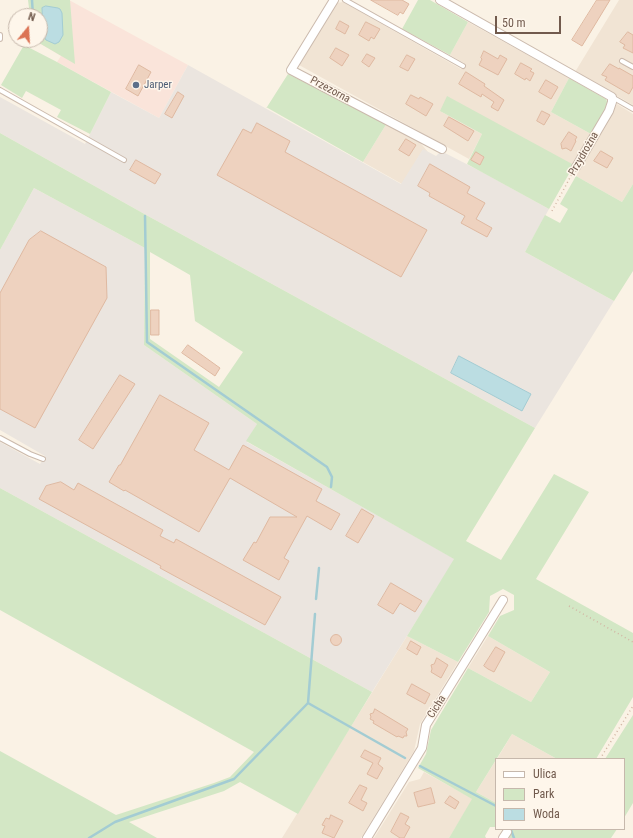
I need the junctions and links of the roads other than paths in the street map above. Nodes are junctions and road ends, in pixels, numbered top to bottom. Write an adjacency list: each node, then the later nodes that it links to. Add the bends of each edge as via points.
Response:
1 (334, 0): 12 (street, Przezorna, via 291,70)
2 (345, 0): 7 (lane)
3 (440, 0): 10 (street)
4 (0, 36): 5 (lane)
5 (0, 39)
6 (622, 61): 8 (lane)
7 (463, 66)
8 (633, 67)
9 (0, 90): 13 (lane)
10 (612, 97): 11 (lane); 14 (street, Przydrożna, via 609,112)
11 (633, 109)
12 (442, 149)
13 (124, 160)
14 (576, 167)
15 (0, 438): 16 (lane)
16 (43, 459)
17 (503, 600): 18 (street, Cicha, via 426,725 422,748)
18 (367, 838)

